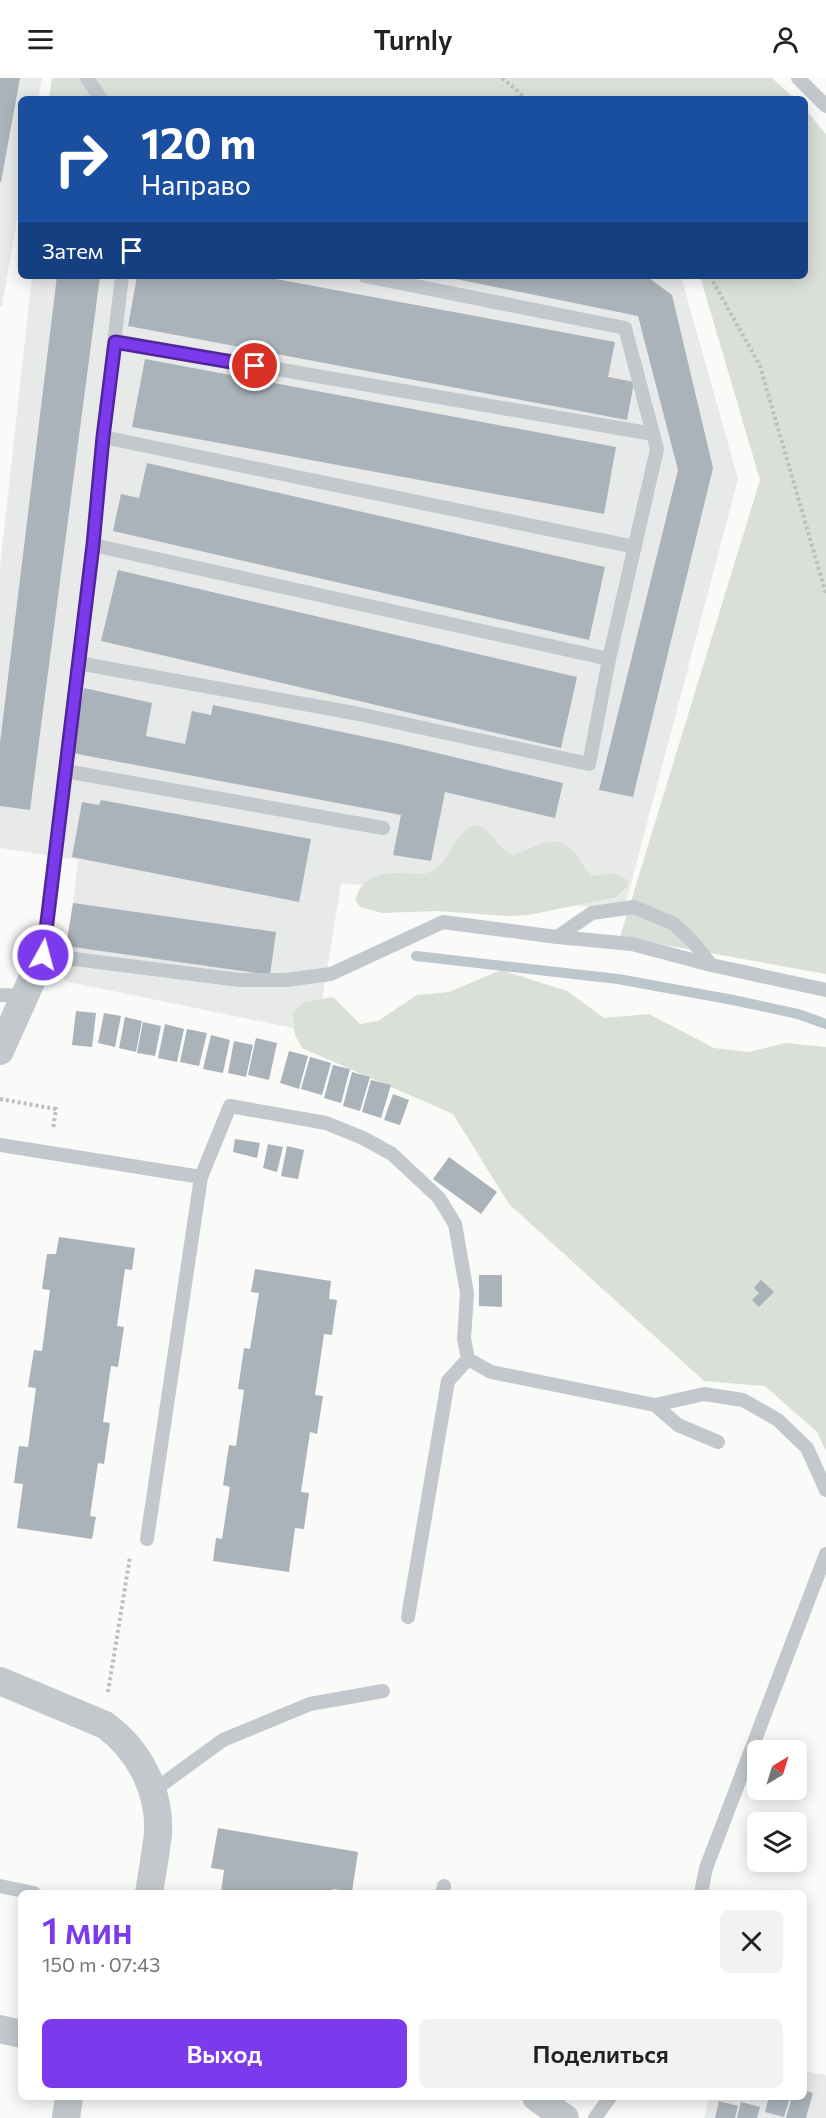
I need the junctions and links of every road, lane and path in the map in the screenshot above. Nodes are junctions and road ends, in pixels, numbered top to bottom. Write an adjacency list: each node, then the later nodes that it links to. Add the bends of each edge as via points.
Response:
1 (87, 78): 4 (lane)
2 (502, 78): 5 (path)
3 (798, 78): 6 (lane)
4 (99, 96)
5 (523, 96)
6 (826, 106)
7 (122, 279): 10 (lane)
8 (380, 279): 11 (lane, via 625,328)
9 (712, 279): 15 (path, via 760,366)
10 (115, 342): 11 (lane); 12 (lane)
11 (653, 434): 14 (lane, via 657,449)
12 (103, 437): 13 (lane); 14 (lane)
13 (93, 545): 16 (lane); 17 (lane)
14 (634, 547): 16 (lane)
15 (826, 594)
16 (609, 659): 17 (lane, via 589,764 359,714)
17 (78, 663): 18 (lane)
18 (65, 771): 19 (lane); 21 (lane)
19 (383, 828)
20 (557, 937): 21 (lane, via 443,922 331,974 286,980 240,980); 22 (lane, via 632,945); 22 (lane, via 592,913 634,907 674,924)
21 (43, 955): 24 (street)
22 (711, 965): 23 (lane)
23 (826, 990)
24 (12, 995): 25 (street)
25 (0, 1051)
26 (0, 1099): 28 (path, via 56,1109)
27 (0, 1145): 28 (lane)
28 (49, 1152): 29 (lane)
29 (201, 1177): 30 (lane, via 230,1106 326,1123 392,1154 439,1198 455,1224 467,1293 464,1339); 34 (lane)
30 (468, 1359): 31 (lane, via 491,1372); 37 (lane, via 448,1382)
31 (655, 1406): 32 (lane, via 678,1425); 33 (lane, via 704,1394 743,1400 778,1420 807,1448)
32 (718, 1442)
33 (826, 1490)
34 (147, 1539)
35 (130, 1553): 40 (path)
36 (826, 1554): 45 (lane, via 706,1868)
37 (408, 1617)
38 (0, 1681): 41 (street, via 105,1725 142,1763)
39 (383, 1691): 41 (lane, via 310,1704 223,1740)
40 (107, 1701)
41 (153, 1791): 44 (street, via 158,1831)
42 (0, 1886): 43 (lane)
43 (19, 1890)
44 (149, 1890)
45 (702, 1890)
46 (0, 2029): 47 (street)
47 (18, 2033)
48 (69, 2100): 51 (street)
49 (540, 2100): 52 (street)
50 (608, 2100): 53 (lane)
51 (66, 2118)
52 (565, 2118)
53 (595, 2118)

